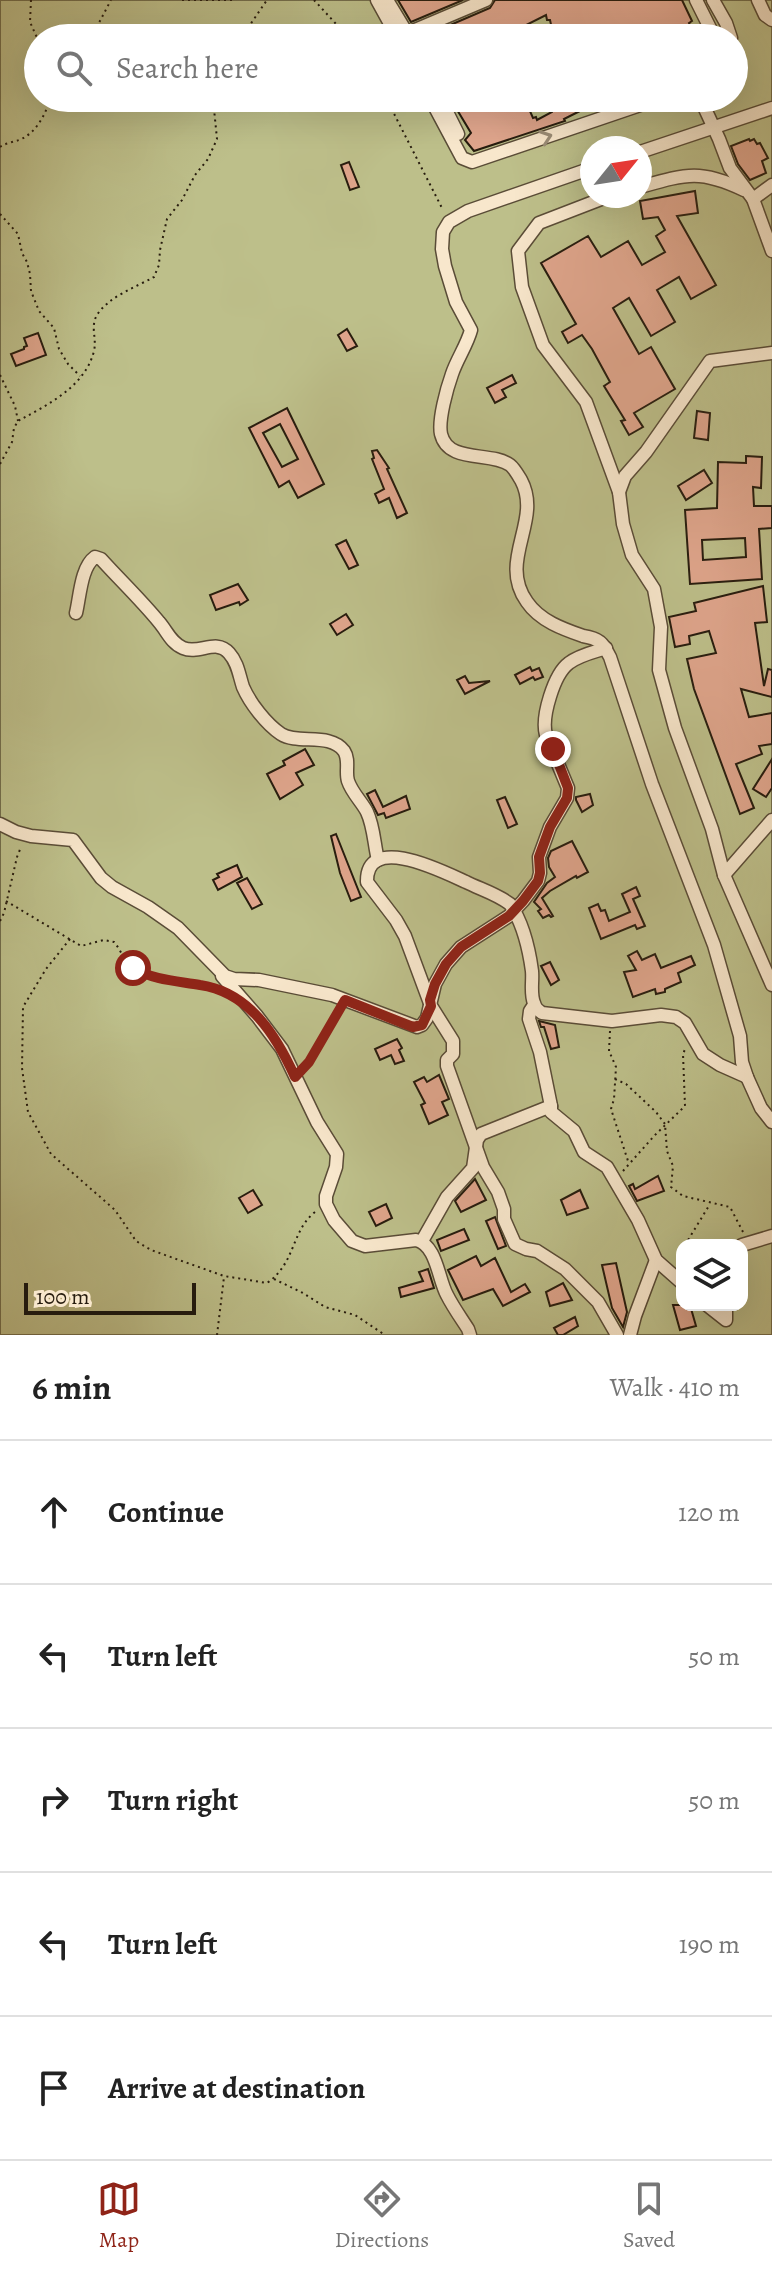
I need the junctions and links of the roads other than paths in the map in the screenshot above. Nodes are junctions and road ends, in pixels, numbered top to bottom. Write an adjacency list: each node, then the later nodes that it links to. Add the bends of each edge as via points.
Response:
1 (377, 0): 8 (street)
2 (387, 0): 9 (street)
3 (486, 0): 10 (street)
4 (696, 0): 11 (street)
5 (713, 0): 12 (street)
6 (758, 0): 7 (street)
7 (772, 20)
8 (396, 24)
9 (399, 24)
10 (432, 24)
11 (708, 24)
12 (726, 24)
13 (772, 108): 18 (street)
14 (437, 112): 20 (street, via 462,158)
15 (447, 112): 20 (street)
16 (620, 112): 20 (street, one-way to 16)
17 (707, 112): 18 (street)
18 (714, 127): 19 (street); 24 (street, via 730,168)
19 (652, 148)
20 (472, 162)
21 (580, 172): 30 (street, via 468,211 443,232 445,266 471,330 452,374 441,433 451,448 501,461 519,476 528,500 516,575 527,603 556,626)
22 (652, 183): 24 (street, via 710,176)
23 (772, 185): 24 (street)
24 (750, 195): 26 (street)
25 (580, 207): 28 (street, via 539,223 518,251 522,287 543,345 586,402)
26 (772, 251)
27 (772, 353): 28 (street, via 710,361 625,476)
28 (619, 492): 34 (street, via 632,555 654,589 661,627 659,670 667,701)
29 (76, 613): 33 (street, via 87,568 95,557 181,647 219,646 228,652 249,697 269,724 289,738 311,738 343,750 349,785 366,809)
30 (606, 648): 35 (street, via 567,664 546,710 544,726 567,798 539,857 538,881); 40 (street, via 714,945)
31 (772, 820): 34 (street)
32 (0, 824): 36 (street, via 27,835 73,840 101,878 178,928)
33 (378, 860): 35 (street, via 425,863 506,900); 39 (street, via 369,867 367,882 405,936)
34 (724, 875): 37 (street)
35 (514, 910): 38 (street, via 528,952); 39 (street, via 446,964)
36 (212, 964): 39 (street, via 234,979 332,995 417,1027); 45 (street, via 282,1049 333,1144 336,1167 326,1204 343,1232 365,1246)
37 (772, 985)
38 (534, 1005): 40 (street, via 542,1013 612,1021 676,1017 703,1054); 41 (street, via 529,1019)
39 (431, 1006): 43 (street, via 453,1041 447,1066)
40 (747, 1077): 42 (street)
41 (551, 1106): 43 (street, via 486,1130); 47 (street, via 555,1117 574,1131 584,1152 603,1163)
42 (772, 1122)
43 (476, 1150): 45 (street, via 473,1168 447,1197); 53 (street, via 498,1192 515,1244 565,1269 598,1302)
44 (772, 1236): 46 (street)
45 (422, 1241): 52 (street)
46 (748, 1243)
47 (656, 1260): 48 (street); 54 (street)
48 (676, 1278)
49 (715, 1311): 51 (street)
50 (726, 1311): 51 (street)
51 (726, 1320): 55 (street)
52 (470, 1335)
53 (617, 1335)
54 (630, 1335)
55 (731, 1335)

